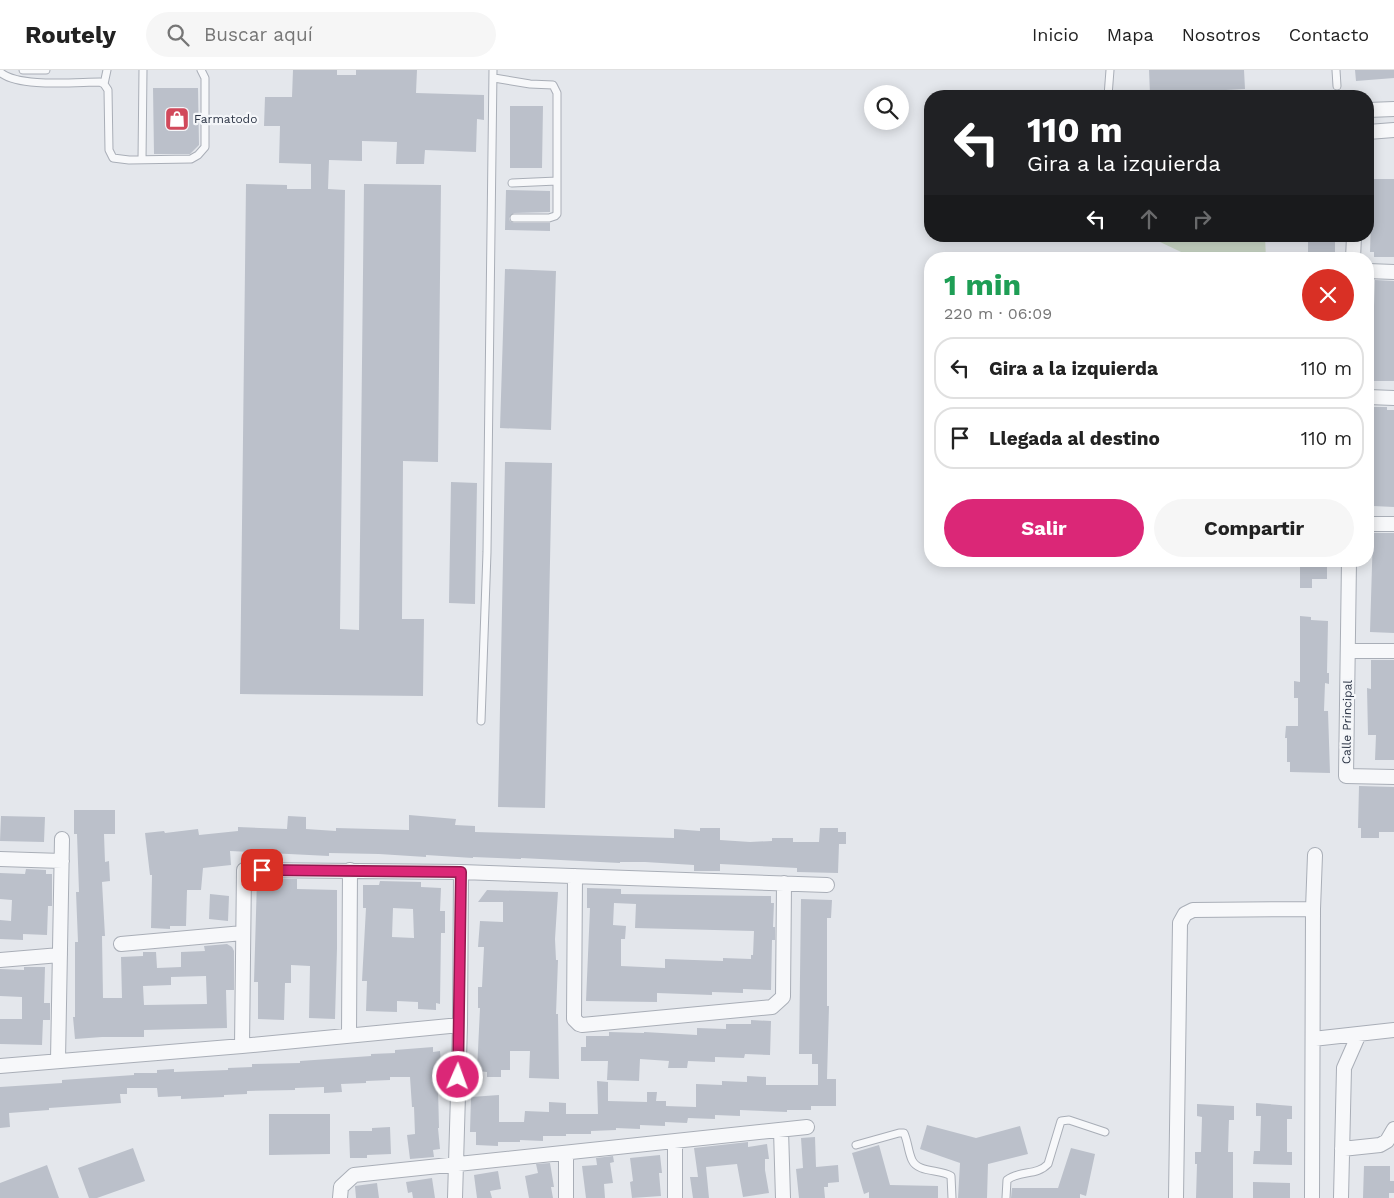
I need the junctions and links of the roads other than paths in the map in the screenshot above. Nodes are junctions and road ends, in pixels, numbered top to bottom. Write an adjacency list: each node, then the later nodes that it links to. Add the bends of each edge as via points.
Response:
1 (23, 70): 2 (lane)
2 (46, 70)
3 (107, 70): 10 (lane)
4 (144, 70): 17 (lane)
5 (201, 70): 17 (lane, via 205,78 205,147 191,159)
6 (1110, 70): 12 (lane)
7 (1336, 70): 11 (lane)
8 (0, 72): 10 (lane, via 19,80)
9 (494, 74): 18 (lane, via 530,84 553,85 557,92); 30 (lane, via 487,552)
10 (104, 84): 17 (lane, via 108,90 111,156 117,160)
11 (1338, 86)
12 (1108, 90)
13 (1394, 109): 14 (street)
14 (1374, 110)
15 (1394, 130): 16 (street)
16 (1374, 132)
17 (142, 160)
18 (556, 181): 19 (lane); 20 (lane, via 555,216)
19 (512, 183)
20 (514, 218)
21 (1374, 271): 22 (street)
22 (1394, 272)
23 (1374, 397): 24 (street)
24 (1394, 398)
25 (1374, 524): 26 (street)
26 (1394, 524)
27 (1349, 567): 28 (street, Calle Principal)
28 (1348, 651): 29 (street); 31 (street, Calle Principal, via 1346,776)
29 (1394, 651)
30 (481, 721)
31 (1394, 777)
32 (62, 839): 35 (street)
33 (1315, 855): 41 (street)
34 (0, 859): 35 (street)
35 (62, 861): 44 (street)
36 (350, 870): 37 (street); 42 (street, via 244,870); 49 (street)
37 (461, 872): 38 (street); 46 (street)
38 (575, 876): 39 (street); 39 (street, via 574,1019 582,1025 772,1007 783,997)
39 (784, 884): 40 (street)
40 (827, 885)
41 (1313, 908): 50 (street); 70 (street, via 1193,910 1185,914 1180,923)
42 (243, 933): 43 (street); 51 (street)
43 (121, 944)
44 (60, 955): 45 (street); 52 (street)
45 (0, 960)
46 (460, 1025): 49 (street); 62 (street)
47 (1394, 1030): 48 (street)
48 (1359, 1034): 50 (street); 60 (street, via 1344,1068)
49 (349, 1035): 51 (street)
50 (1313, 1039): 71 (street)
51 (242, 1046): 52 (street)
52 (58, 1060): 53 (street)
53 (0, 1066)
54 (807, 1127): 56 (street)
55 (1394, 1129): 60 (street, via 1387,1141 1380,1145)
56 (781, 1130): 58 (street); 67 (street)
57 (1105, 1132): 69 (lane, via 1060,1120 1048,1164 1043,1169 1007,1180)
58 (675, 1142): 61 (street); 66 (street)
59 (856, 1145): 68 (lane, via 904,1133 913,1162 918,1167 951,1176)
60 (1342, 1149): 72 (street)
61 (566, 1153): 62 (street); 65 (street)
62 (455, 1165): 63 (street, via 354,1175 341,1186); 64 (street)
63 (340, 1198)
64 (455, 1198)
65 (566, 1198)
66 (675, 1198)
67 (783, 1198)
68 (952, 1198)
69 (1006, 1198)
70 (1176, 1198)
71 (1312, 1198)
72 (1341, 1198)

